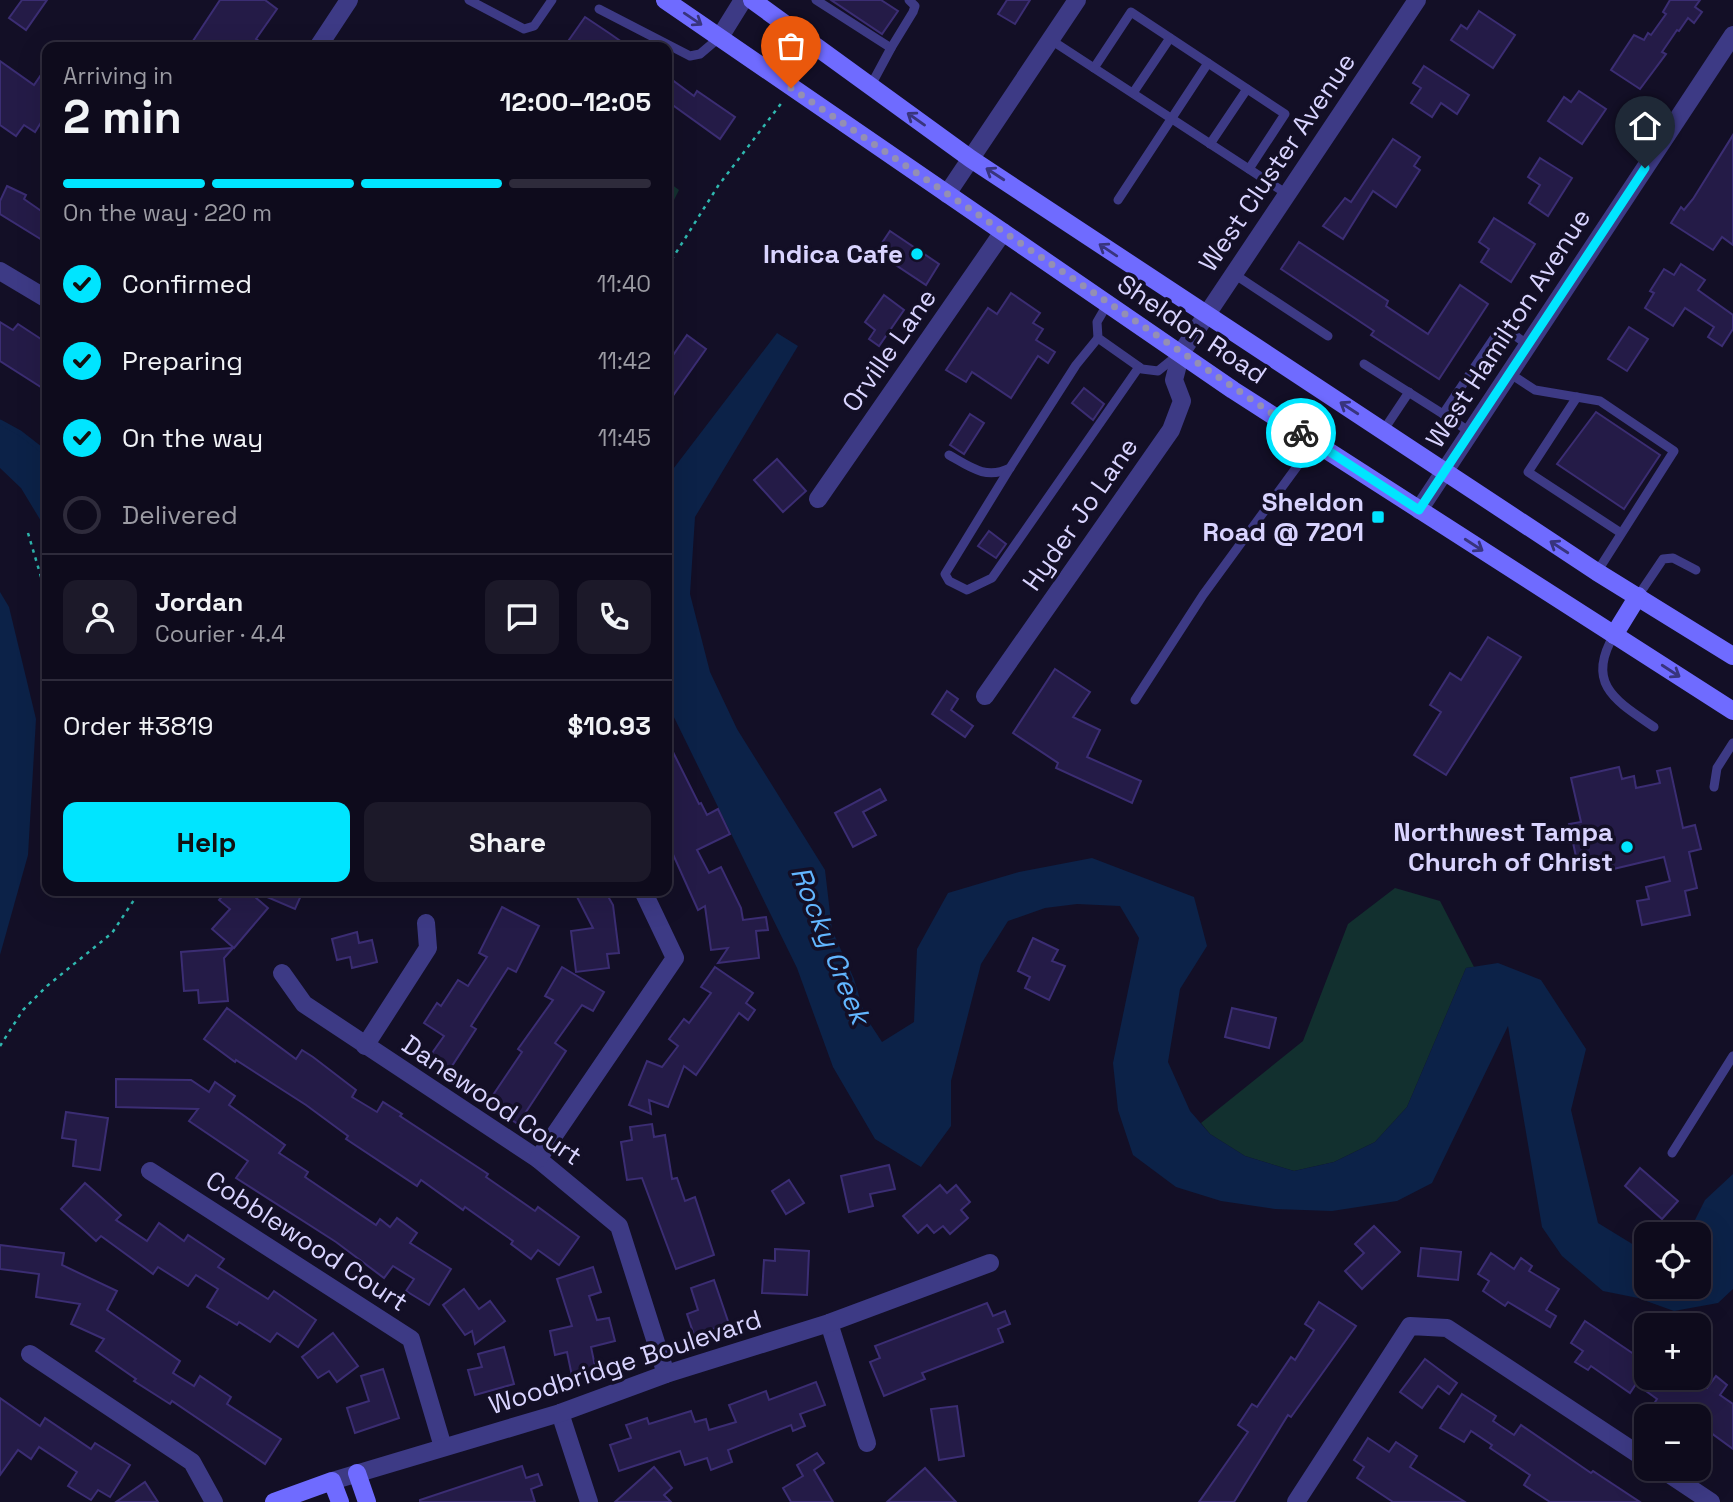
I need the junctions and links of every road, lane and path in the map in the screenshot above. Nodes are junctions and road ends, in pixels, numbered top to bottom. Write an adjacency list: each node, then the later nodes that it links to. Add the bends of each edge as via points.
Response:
1 (349, 0): 16 (street)
2 (469, 0): 3 (lane, via 524,29 534,26)
3 (552, 0)
4 (665, 0): 13 (main road, Sheldon Road, one-way to 13)
5 (743, 0): 13 (street)
6 (751, 0): 22 (main road, Sheldon Road)
7 (816, 0): 19 (lane)
8 (909, 0): 19 (lane, via 914,12)
9 (1077, 0): 15 (street)
10 (1417, 0): 31 (street, West Cluster Avenue)
11 (599, 9): 17 (lane)
12 (1733, 35): 42 (street, West Hamilton Avenue)
13 (720, 37): 18 (lane, via 700,54 690,56); 23 (main road, Sheldon Road)
14 (1170, 38): 20 (lane); 21 (lane, via 1131,12); 25 (lane)
15 (1051, 40): 21 (lane); 28 (street)
16 (321, 42)
17 (663, 42)
18 (672, 47)
19 (891, 48): 22 (lane)
20 (1208, 63): 24 (lane); 26 (lane)
21 (1094, 68): 25 (lane)
22 (870, 87): 28 (main road, Sheldon Road, one-way to 22)
23 (791, 88): 30 (main road, Sheldon Road); 34 (path)
24 (1247, 89): 27 (lane); 29 (lane, via 1285,114)
25 (1133, 93): 26 (lane)
26 (1172, 119): 27 (lane); 32 (lane)
27 (1210, 144): 29 (lane)
28 (971, 159): 30 (street); 39 (main road, Sheldon Road, one-way to 28)
29 (1249, 169): 31 (lane)
30 (947, 194): 33 (main road, Sheldon Road)
31 (1287, 194): 36 (street, West Cluster Avenue)
32 (1118, 200)
33 (1003, 232): 38 (main road, Sheldon Road); 56 (street, Orville Lane)
34 (672, 259)
35 (0, 271): 37 (street)
36 (1234, 274): 39 (street, West Cluster Avenue); 40 (lane)
37 (42, 296)
38 (1108, 303): 41 (lane, via 1097,322); 43 (main road, Sheldon Road)
39 (1206, 315): 43 (street, West Cluster Avenue); 50 (main road, Sheldon Road, one-way to 39)
40 (1328, 336)
41 (1098, 338): 45 (lane); 54 (lane)
42 (1528, 345): 46 (street, West Hamilton Avenue); 49 (lane, via 1502,326)
43 (1181, 353): 45 (lane, via 1158,371); 52 (main road, Sheldon Road); 66 (street, Hyder Jo Lane, via 1174,380 1182,401 1171,430)
44 (1364, 364): 47 (lane)
45 (1139, 367): 54 (lane, via 992,578 967,590 945,574)
46 (1509, 373): 48 (lane, via 1535,390); 51 (street, West Hamilton Avenue)
47 (1409, 392): 49 (lane); 50 (lane)
48 (1577, 397): 59 (lane, via 1528,472); 59 (lane, via 1600,401 1674,451)
49 (1443, 414): 51 (lane)
50 (1383, 431): 55 (main road, Sheldon Road)
51 (1471, 432): 55 (street, West Hamilton Avenue)
52 (1315, 442): 57 (main road, Sheldon Road); 67 (lane, via 1203,596)
53 (949, 455): 54 (lane, via 979,472 998,474)
54 (1010, 468)
55 (1444, 471): 57 (street, West Hamilton Avenue); 61 (main road, Sheldon Road, one-way to 55)
56 (818, 499)
57 (1419, 510): 64 (main road, Sheldon Road, one-way to 64)
58 (29, 533): 62 (path)
59 (1621, 533): 61 (lane)
60 (1696, 570): 63 (lane, via 1672,558 1663,559)
61 (1597, 572): 63 (main road, Sheldon Road)
62 (42, 579)
63 (1638, 596): 64 (main road); 65 (main road, Sheldon Road)
64 (1614, 635): 68 (main road, Sheldon Road, one-way to 68); 69 (lane, via 1605,655 1604,683 1612,698)
65 (1733, 656)
66 (985, 696)
67 (1135, 700)
68 (1733, 711)
69 (1654, 727)
70 (1733, 743): 71 (lane, via 1717,768)
71 (1713, 787)
72 (137, 896): 76 (path, via 112,933 23,1010)
73 (645, 896): 80 (street, via 675,958)
74 (426, 923): 77 (street, via 428,948)
75 (282, 973): 77 (street, Danewood Court, via 304,1004)
76 (0, 1046)
77 (365, 1046): 80 (street, Danewood Court)
78 (1733, 1056): 79 (lane)
79 (1672, 1153)
80 (538, 1159): 85 (street, Danewood Court, via 619,1226)
81 (149, 1171): 88 (street, Cobblewood Court, via 411,1339)
82 (989, 1263): 83 (street, Woodbridge Boulevard)
83 (829, 1323): 85 (street, Woodbridge Boulevard); 87 (street)
84 (30, 1354): 94 (street, via 192,1462)
85 (666, 1374): 86 (street, Woodbridge Boulevard)
86 (560, 1413): 88 (street, Woodbridge Boulevard); 98 (street)
87 (867, 1443)
88 (443, 1447): 90 (street, Woodbridge Boulevard)
89 (1634, 1451): 93 (street, via 1447,1328 1410,1326)
90 (358, 1473): 91 (street, Woodbridge Boulevard); 97 (main road)
91 (332, 1481): 95 (main road, Woodbridge Boulevard); 96 (main road)
92 (1680, 1481): 99 (street)
93 (1304, 1499)
94 (214, 1502)
95 (274, 1502)
96 (340, 1502)
97 (367, 1502)
98 (589, 1502)
99 (1711, 1502)

